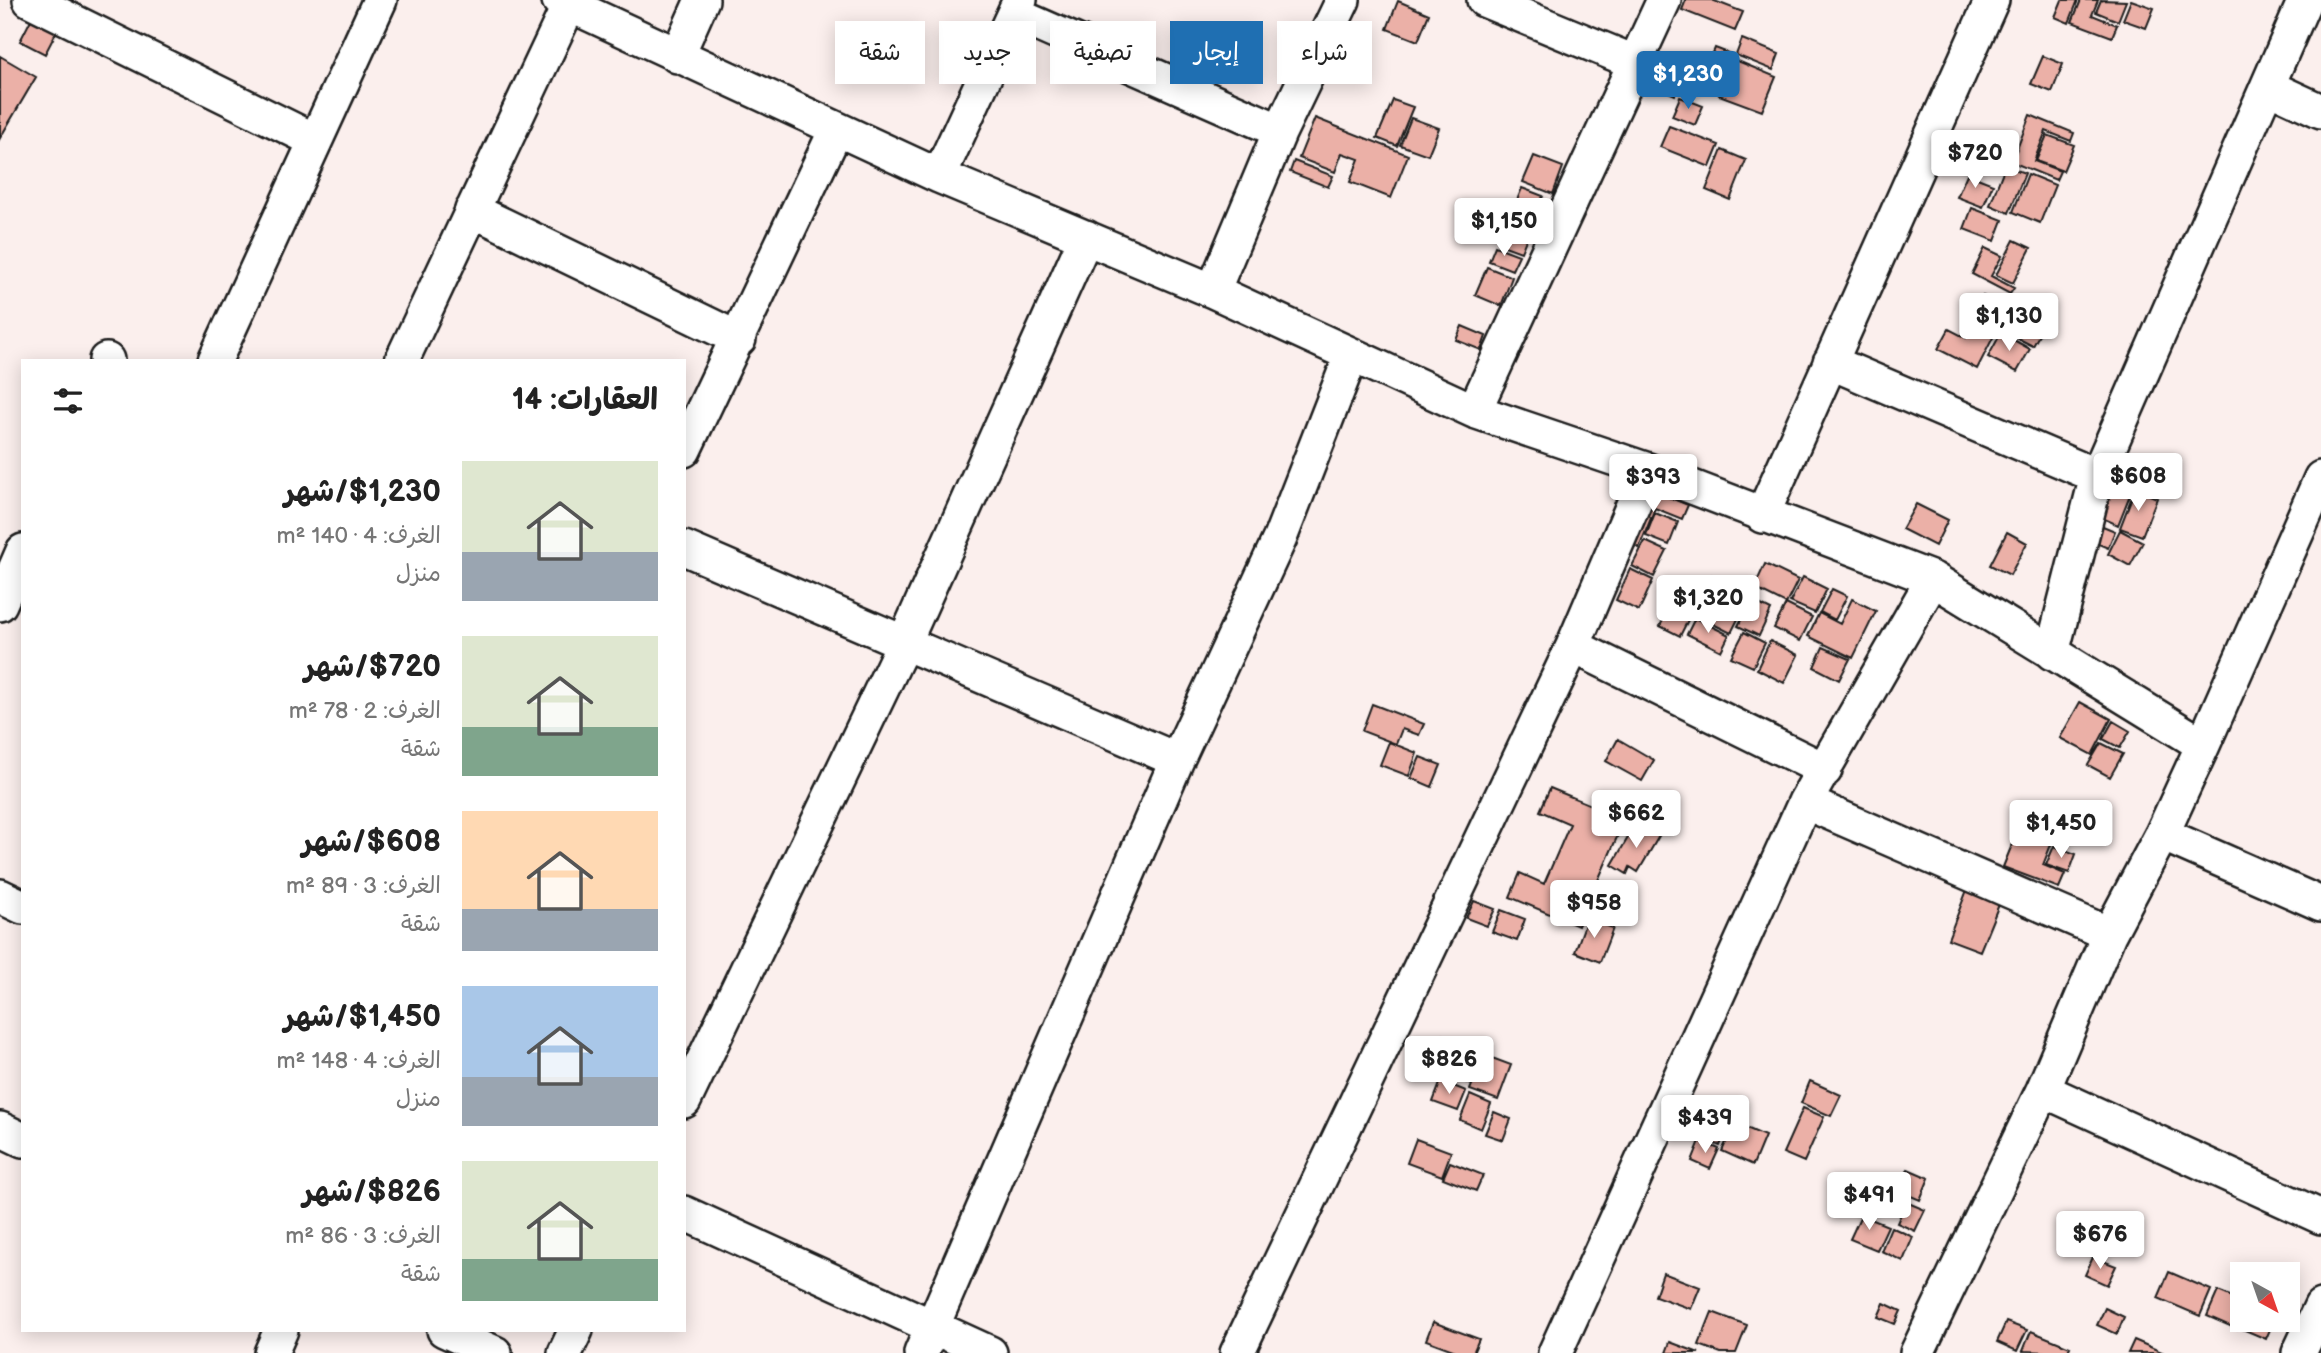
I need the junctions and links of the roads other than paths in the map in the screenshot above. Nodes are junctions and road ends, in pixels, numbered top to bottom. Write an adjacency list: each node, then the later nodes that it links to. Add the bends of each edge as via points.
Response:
1 (30, 0): 17 (street)
2 (380, 0): 17 (street)
3 (702, 0): 11 (street)
4 (1343, 0): 16 (street)
5 (1484, 0): 12 (street)
6 (1664, 0): 12 (street)
7 (1992, 0): 26 (street)
8 (2305, 0): 13 (street)
9 (564, 2): 11 (street); 19 (street)
10 (1017, 7): 16 (street); 18 (street)
11 (677, 56): 15 (street)
12 (1634, 62): 27 (street)
13 (2269, 88): 14 (street); 30 (street)
14 (2321, 111)
15 (835, 130): 18 (street); 22 (street)
16 (1280, 131): 21 (street)
17 (314, 140): 24 (street)
18 (939, 176): 20 (street)
19 (472, 210): 22 (street); 25 (street)
20 (1086, 237): 21 (street); 37 (street)
21 (1213, 291): 23 (street)
22 (739, 339): 28 (street)
23 (1351, 356): 27 (street); 41 (street, via 1280,538)
24 (215, 359)
25 (402, 359)
26 (1830, 362): 30 (street); 32 (street)
27 (1474, 411): 29 (street)
28 (686, 446)
29 (1648, 470): 32 (street); 38 (street)
30 (2097, 476): 39 (street)
31 (2321, 478): 40 (street)
32 (1762, 516): 35 (street)
33 (686, 549): 37 (street)
34 (21, 556): 36 (street)
35 (1933, 579): 39 (street); 42 (street)
36 (0, 604)
37 (904, 643): 41 (street); 50 (street)
38 (1573, 646): 42 (street); 64 (street)
39 (2052, 653): 40 (street)
40 (2203, 745): 44 (street)
41 (1177, 760): 59 (street)
42 (1825, 770): 43 (street)
43 (1805, 802): 48 (street); 65 (street)
44 (2162, 834): 46 (street); 48 (street)
45 (0, 896): 47 (street)
46 (2321, 905)
47 (21, 906)
48 (2109, 934): 49 (street)
49 (2043, 1090): 54 (street); 66 (street)
50 (686, 1097)
51 (0, 1129): 52 (street)
52 (21, 1139)
53 (686, 1214): 59 (street)
54 (2321, 1217)
55 (2321, 1306): 67 (street)
56 (280, 1332): 60 (street)
57 (448, 1332): 61 (street)
58 (575, 1332): 62 (street)
59 (927, 1340): 63 (street)
60 (271, 1353)
61 (495, 1353)
62 (565, 1353)
63 (990, 1353)
64 (1237, 1353)
65 (1555, 1353)
66 (1917, 1353)
67 (2299, 1353)

